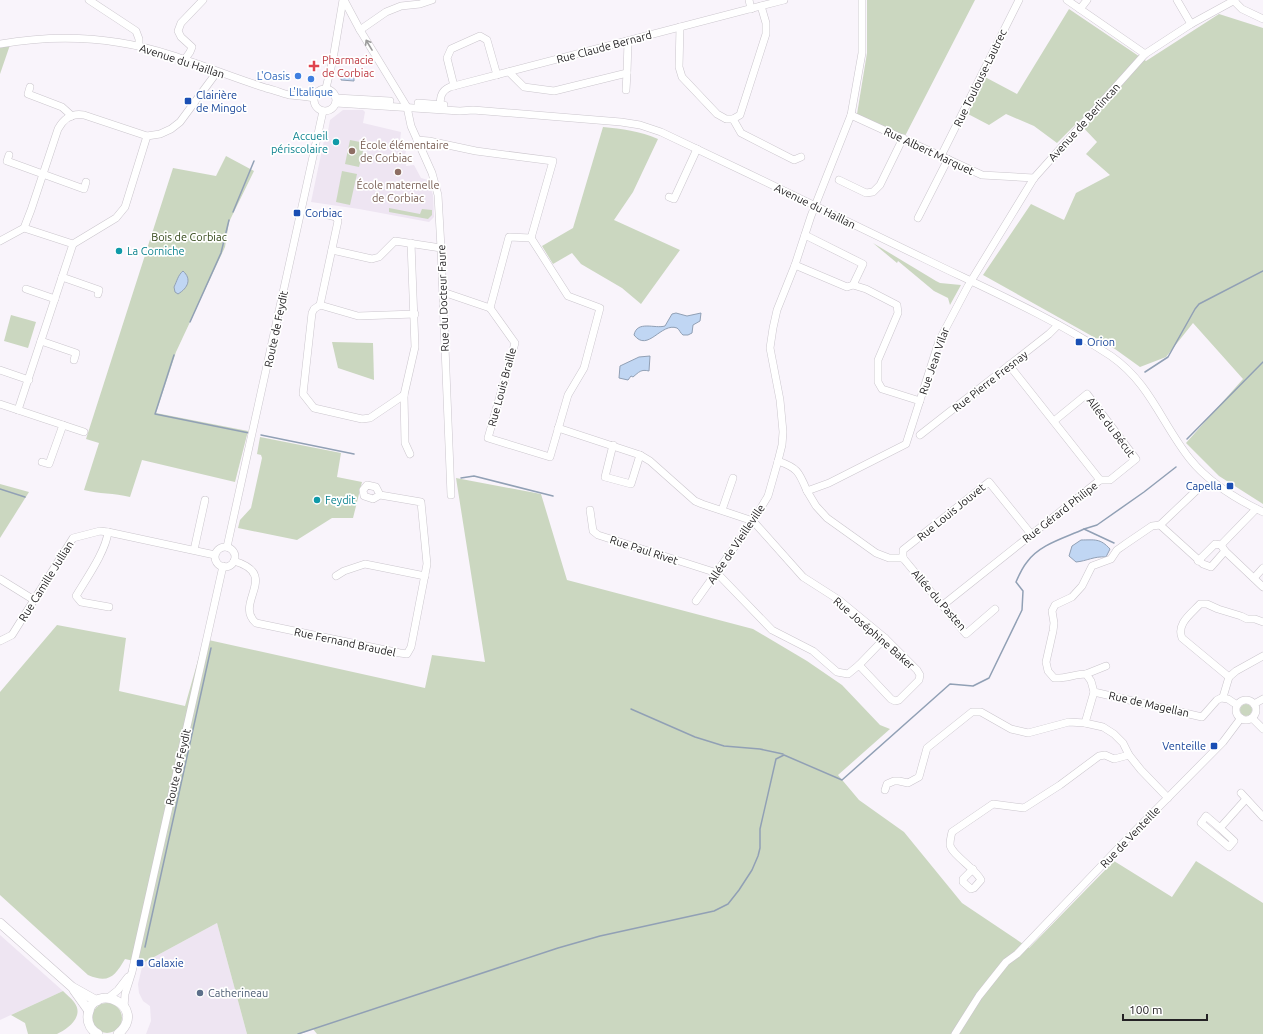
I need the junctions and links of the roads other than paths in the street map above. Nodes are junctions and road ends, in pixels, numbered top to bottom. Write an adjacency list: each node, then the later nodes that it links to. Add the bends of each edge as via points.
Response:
1 (89, 0): 22 (street, via 136,31)
2 (203, 0): 24 (street, via 181,23 178,31 180,37 192,47)
3 (343, 0): 19 (street, Rue du Docteur Faure); 31 (street)
4 (432, 0): 19 (street, via 401,6 386,12)
5 (749, 0): 14 (street)
6 (784, 0): 13 (street, Rue Claude Bernard)
7 (862, 0): 38 (street, Allée de Vieilleville, via 862,54)
8 (1018, 0): 46 (street, Rue Toulouse-Lautrec)
9 (1067, 0): 15 (street)
10 (1087, 0): 15 (street)
11 (1177, 0): 17 (street)
12 (1234, 0): 16 (street, via 1242,9); 17 (street, Avenue de Berlincan)
13 (761, 6): 14 (street, Rue Claude Bernard); 40 (street, via 766,34 740,115)
14 (751, 9): 18 (street, Rue Claude Bernard)
15 (1080, 9): 23 (street)
16 (1263, 19)
17 (1191, 24): 23 (street, Avenue de Berlincan)
18 (680, 27): 20 (street, Rue Claude Bernard); 40 (street, via 679,67 682,77 717,114 726,119)
19 (360, 30): 35 (street, Rue du Docteur Faure, one-way to 19)
20 (628, 41): 26 (street, Rue Claude Bernard); 27 (street)
21 (0, 44): 22 (street, Avenue du Haillan, via 72,38 106,40)
22 (139, 46): 24 (street, Avenue du Haillan)
23 (1145, 54): 50 (street, Avenue de Berlincan)
24 (185, 60): 25 (street, Avenue du Haillan)
25 (217, 72): 33 (street, Avenue du Haillan, via 289,95); 41 (street, via 180,122 166,132)
26 (509, 72): 27 (street, via 524,87 554,91); 28 (street, Rue Claude Bernard)
27 (627, 73): 32 (street)
28 (497, 75): 29 (street, Rue Claude Bernard); 29 (street, via 487,40 480,36 451,49 447,58)
29 (454, 86): 36 (street, Rue Claude Bernard, via 443,92)
30 (30, 87): 39 (street, via 28,94 62,107)
31 (326, 88): 33 (street, via 318,90); 34 (street, via 331,90)
32 (626, 90)
33 (313, 98): 37 (street, via 316,106)
34 (336, 100): 35 (street, Avenue du Haillan); 37 (street, via 331,110)
35 (405, 104): 36 (street, Avenue du Haillan); 43 (street, Rue du Docteur Faure)
36 (440, 107): 44 (street, Avenue du Haillan, via 460,111 473,110 640,125)
37 (323, 111): 111 (street, Route de Feydit)
38 (851, 115): 42 (street, Rue Albert Marquet); 54 (street, Allée de Vieilleville)
39 (72, 116): 41 (street, via 84,115); 49 (street, via 65,119 58,129)
40 (733, 119): 47 (street, via 741,133 794,160)
41 (147, 136): 62 (street, via 125,207 116,218)
42 (903, 138): 46 (street, Rue Albert Marquet); 51 (street, via 880,185 873,192 866,193)
43 (417, 140): 59 (street, via 476,151 552,160); 63 (street, Rue du Docteur Faure, via 432,173 438,195)
44 (697, 149): 53 (street, via 674,199); 54 (street, Avenue du Haillan)
45 (9, 155): 49 (street, via 7,161)
46 (941, 156): 48 (street, Rue Albert Marquet)
47 (801, 157)
48 (948, 159): 50 (street, Rue Albert Marquet, via 982,175); 56 (street)
49 (43, 175): 52 (street, via 84,189); 57 (street)
50 (1034, 178): 67 (street, Avenue de Berlincan)
51 (839, 180)
52 (86, 182)
53 (669, 197)
54 (815, 206): 58 (street, Allée de Vieilleville); 67 (street, Avenue du Haillan)
55 (324, 214): 64 (street, via 336,217 338,221)
56 (918, 218)
57 (24, 228): 60 (street); 62 (street)
58 (805, 235): 65 (street, Allée de Vieilleville); 68 (street, via 863,264)
59 (531, 238): 74 (street, via 509,237); 88 (street, Rue Louis Braille, via 568,296 600,308 584,368 568,395)
60 (0, 241)
61 (411, 243): 63 (street); 64 (street, via 394,241 379,257 372,259); 75 (street)
62 (73, 244): 66 (street)
63 (441, 248): 70 (street, Rue du Docteur Faure)
64 (332, 250): 73 (street)
65 (795, 265): 68 (street, via 847,287); 94 (street, Allée de Vieilleville, via 777,310 770,348 783,432)
66 (62, 276): 71 (street, via 99,290); 72 (street)
67 (972, 281): 76 (street, Avenue du Haillan); 83 (street, Rue Jean Vilar, via 939,341)
68 (853, 285): 83 (street, via 897,304 898,313 878,360 878,382 882,389)
69 (26, 289): 72 (street)
70 (443, 292): 74 (street); 101 (street, Rue du Docteur Faure)
71 (98, 294)
72 (55, 299): 77 (street)
73 (320, 305): 75 (street, via 358,316); 82 (street, via 312,313 303,394 314,408 362,419 370,418)
74 (490, 308): 88 (street, Rue Louis Braille, via 515,343 488,438 550,457)
75 (415, 314): 82 (street, via 416,346)
76 (1058, 325): 79 (street, Rue Pierre Fresnay); 103 (street, Avenue du Haillan, via 1111,356 1133,374 1155,402 1195,466 1217,485)
77 (41, 341): 78 (street, via 76,353); 81 (street)
78 (74, 360)
79 (1009, 365): 86 (street, Rue Gérard Philipe); 90 (street, Rue Pierre Fresnay)
80 (0, 370): 81 (street)
81 (28, 380): 85 (street)
82 (404, 395): 92 (street, via 405,443)
83 (920, 401): 99 (street, Rue Jean Vilar, via 906,444)
84 (0, 404): 85 (street)
85 (18, 410): 87 (street)
86 (1054, 421): 97 (street, Rue Gérard Philipe); 97 (street, Allée du Bécut, via 1087,394 1136,459 1110,480)
87 (63, 425): 89 (street); 95 (street, via 49,464)
88 (558, 428): 91 (street)
89 (84, 432)
90 (920, 435)
91 (613, 445): 93 (street); 93 (street, via 605,477 631,484)
92 (410, 454)
93 (640, 455): 105 (street, via 650,460 695,501)
94 (778, 461): 99 (street, via 793,466); 107 (street, Allée de Vieilleville, via 768,496)
95 (42, 462)
96 (733, 478): 105 (street)
97 (1100, 480): 110 (street, Rue Gérard Philipe)
98 (1199, 488): 108 (street)
99 (808, 491): 115 (street, via 816,506 827,518 876,553 889,558)
100 (380, 495): 122 (street, Rue Fernand Braudel, via 421,502 427,564)
101 (451, 495)
102 (205, 500): 113 (street)
103 (1256, 509): 106 (street, Avenue du Haillan); 112 (street)
104 (590, 510): 120 (street, Rue Paul Rivet, via 593,531 598,535)
105 (722, 510): 107 (street)
106 (1263, 512)
107 (753, 521): 120 (street, Allée de Vieilleville); 132 (street, Rue Joséphine Baker, via 803,577 839,600)
108 (1160, 525): 117 (street); 137 (street, via 1152,526 1127,543 1117,550 1111,559 1092,566 1082,586 1072,597 1055,605 1052,611 1054,623 1046,662 1048,670 1054,678 1060,679)
109 (108, 532): 113 (street, Rue Camille Jullian); 126 (street, Rue Camille Jullian, via 100,531 73,538); 129 (street, via 98,559 76,596 81,602)
110 (1031, 534): 115 (street, Rue Louis Jouvet, via 989,482 903,550); 128 (street, Rue Gérard Philipe)
111 (227, 547): 114 (street, via 219,548); 116 (street, via 235,554)
112 (1223, 548): 117 (street, via 1215,544); 117 (street, via 1211,567); 123 (street)
113 (194, 550): 114 (street, Rue Camille Jullian)
114 (215, 555): 118 (street, via 216,562)
115 (903, 558): 128 (street, Allée du Pasten)
116 (234, 561): 118 (street, via 229,566); 122 (street, Rue Fernand Braudel, via 252,568 255,574 256,582 249,611 256,623 400,654 407,654 411,647)
117 (1198, 561)
118 (223, 566): 157 (street, Route de Feydit)
119 (1263, 568): 123 (street)
120 (717, 573): 127 (street, Allée de Vieilleville); 135 (street, via 772,630 813,651 837,672 848,674)
121 (336, 576): 122 (street, via 365,564)
122 (425, 576)
123 (1254, 578): 125 (street)
124 (0, 579): 126 (street)
125 (1263, 587)
126 (34, 600): 133 (street, Rue Camille Jullian, via 12,635)
127 (696, 601)
128 (943, 605): 130 (street, Allée du Pasten, via 966,634)
129 (110, 607)
130 (995, 609)
131 (1263, 622): 138 (street, via 1200,604 1181,625 1182,638)
132 (885, 638): 135 (street); 135 (street, Rue Joséphine Baker, via 917,670 919,680 895,701)
133 (0, 641)
134 (1263, 656): 138 (street)
135 (858, 665)
136 (1106, 666): 137 (street)
137 (1086, 674): 139 (street, Rue de Magellan)
138 (1229, 677): 140 (street)
139 (1094, 692): 140 (street, Rue de Magellan, via 1202,716 1217,700); 146 (street)
140 (1223, 698): 143 (street)
141 (1263, 699): 142 (street)
142 (1254, 704): 143 (street, via 1244,700); 145 (street, via 1256,710)
143 (1237, 705): 144 (street, via 1236,712)
144 (1241, 718): 145 (street); 151 (street, Rue de Venteille, via 1223,742)
145 (1252, 718): 147 (street)
146 (1085, 723): 148 (street, via 1103,727 1114,734 1123,743); 149 (street, via 1069,722 1028,733 1011,729 981,712 972,712 927,748 919,777 908,783 894,781 887,784)
147 (1263, 729)
148 (1129, 755): 151 (street); 155 (street, via 1114,759 1105,755 1099,756 1024,808 993,804 952,832 950,846)
149 (885, 790)
150 (1241, 793): 152 (street)
151 (1168, 798): 165 (street, Rue de Venteille, via 1017,954 1010,965 996,975)
152 (1246, 799): 153 (street); 154 (street)
153 (1263, 817)
154 (1220, 828): 154 (street, via 1206,816 1201,823 1228,847 1234,841)
155 (973, 870)
156 (0, 923): 158 (main road)
157 (133, 968): 159 (street, Route de Feydit, via 118,990); 161 (street, Route de Feydit)
158 (72, 987): 160 (main road); 162 (main road)
159 (108, 998): 160 (main road); 161 (main road, via 120,1002)
160 (97, 1001): 162 (main road)
161 (124, 1007): 163 (main road, via 127,1021)
162 (89, 1011): 164 (main road, via 89,1023)
163 (122, 1033)
164 (98, 1034)
165 (955, 1034)

